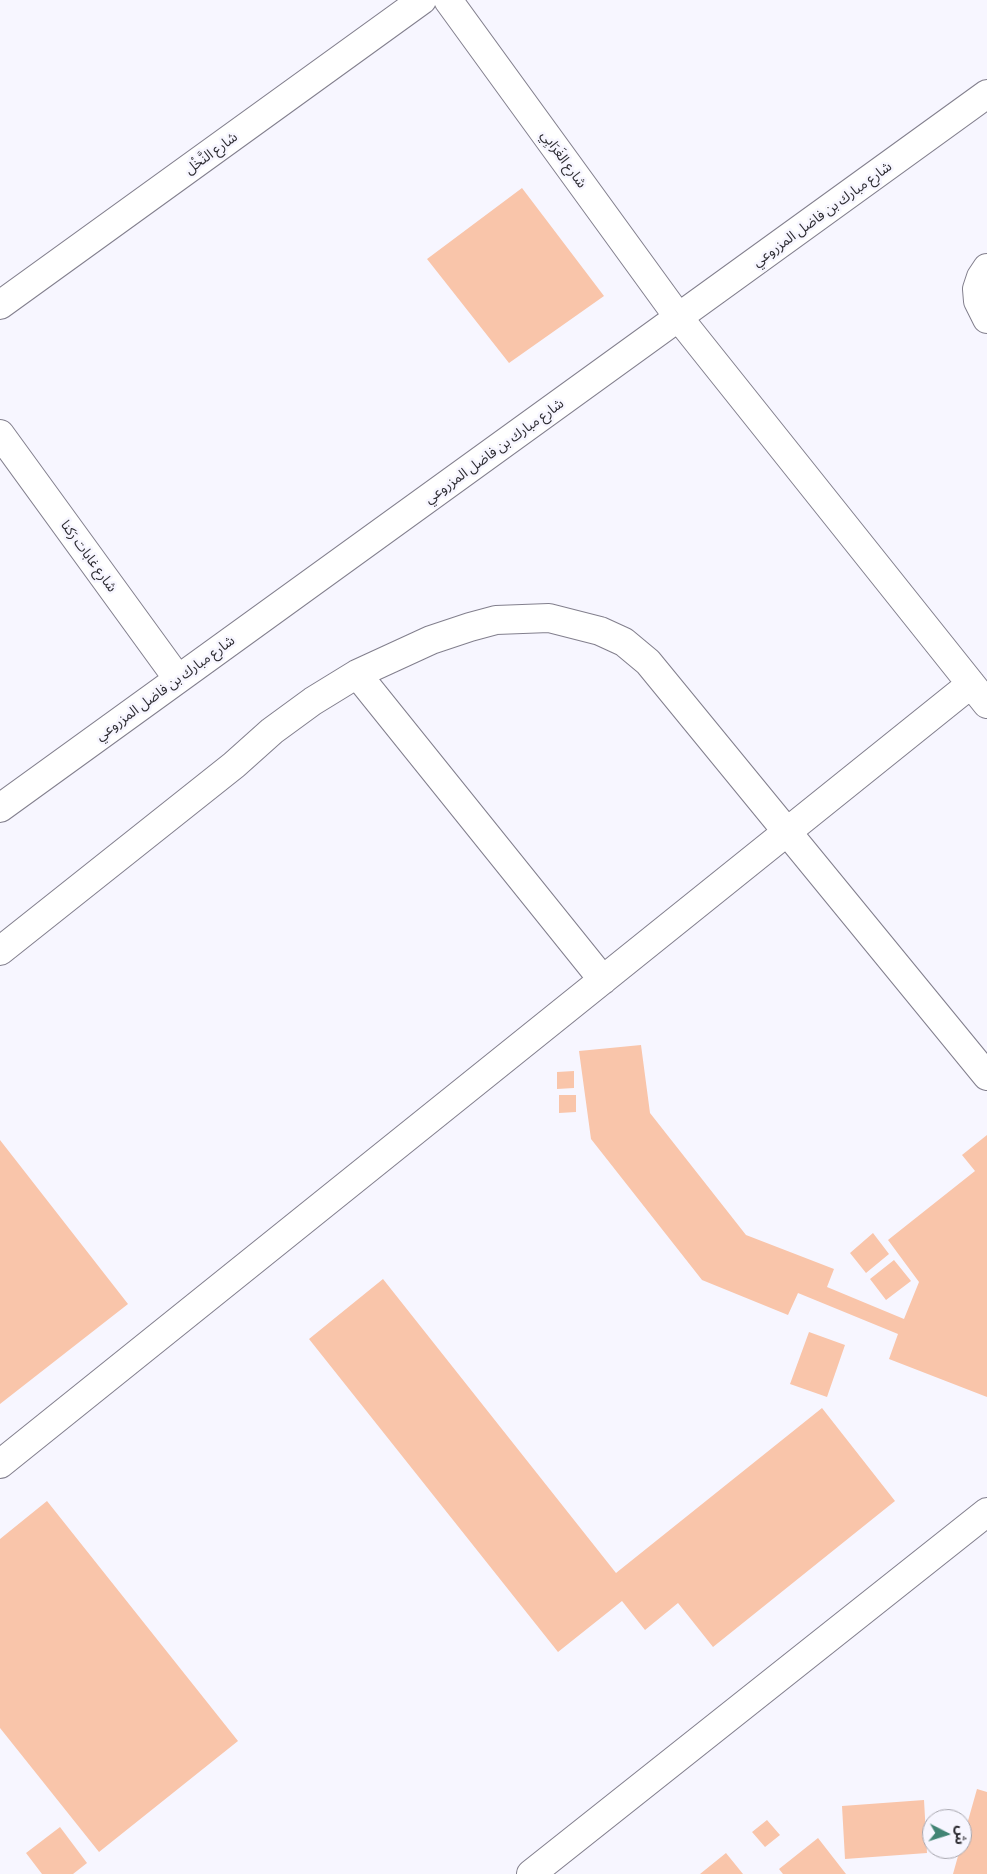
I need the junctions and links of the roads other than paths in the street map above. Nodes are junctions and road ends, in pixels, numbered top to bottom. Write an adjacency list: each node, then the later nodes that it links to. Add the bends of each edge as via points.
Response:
1 (422, 0): 5 (street, شارع النَّخْل)
2 (448, 0): 6 (street, شارع الغَرَابِي)
3 (987, 94): 6 (street, شارع مبارك بن فاضل المزروعي)
4 (987, 268): 7 (street, via 977,289 978,301)
5 (0, 305)
6 (679, 318): 10 (street, شارع مبارك بن فاضل المزروعي); 11 (street, شارع الغَرَابِي)
7 (987, 319)
8 (0, 434): 10 (street, شارع غابات رَكنا)
9 (357, 674): 13 (street, via 431,640 496,620 549,618 600,630 624,642 648,662); 14 (street, via 272,731 234,765); 15 (street)
10 (178, 679): 12 (street, شارع مبارك بن فاضل المزروعي)
11 (979, 694): 13 (street)
12 (0, 808)
13 (786, 833): 15 (street); 16 (street)
14 (0, 951)
15 (603, 980): 17 (street)
16 (987, 1076)
17 (0, 1464)
18 (987, 1512): 19 (street)
19 (531, 1874)

